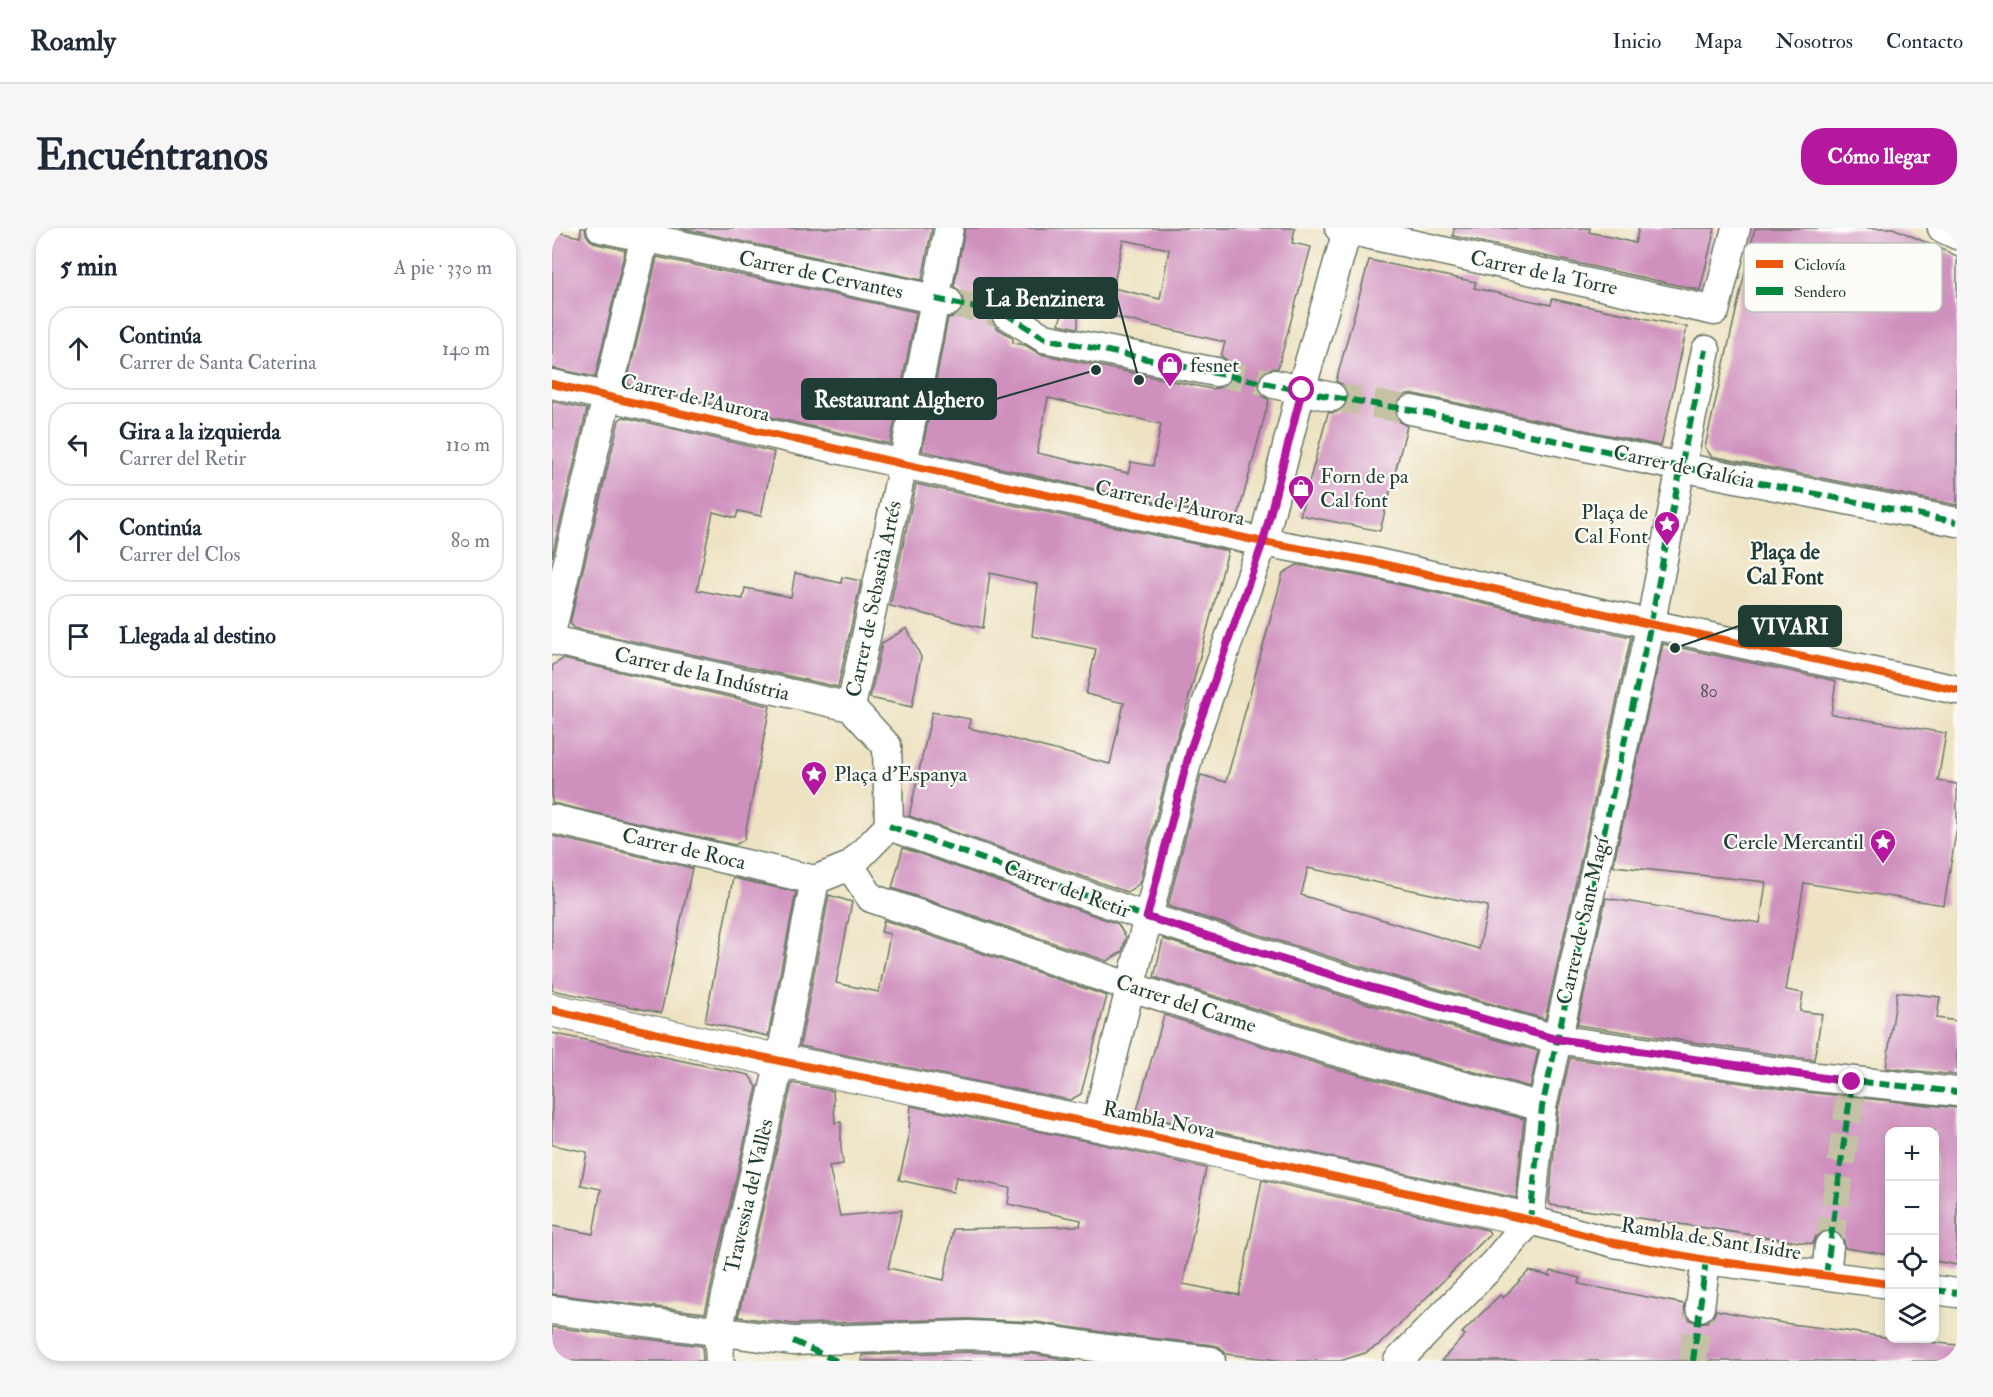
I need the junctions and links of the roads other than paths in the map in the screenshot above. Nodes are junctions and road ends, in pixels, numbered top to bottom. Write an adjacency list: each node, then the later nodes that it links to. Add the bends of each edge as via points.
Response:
1 (601, 228): 6 (street, Carrer de Cervantes)
2 (949, 228): 8 (street, Carrer de Sebastià Artés)
3 (1736, 228): 5 (street, Carrer de la Torre, via 1715,311)
4 (1942, 228): 7 (street)
5 (1345, 229): 14 (street)
6 (646, 233): 8 (street, Carrer de Cervantes); 15 (street)
7 (1957, 234)
8 (942, 300): 19 (street, Carrer de Sebastià Artés)
9 (1006, 314): 11 (street, via 1044,338)
10 (1706, 350): 18 (street)
11 (1216, 372)
12 (552, 384): 15 (street, Carrer de l'Aurora)
13 (1274, 384): 14 (street)
14 (1302, 390): 16 (street); 21 (street)
15 (608, 397): 19 (street, Carrer de l'Aurora); 23 (street)
16 (1332, 397)
17 (1411, 410): 18 (street, Carrer de Galícia)
18 (1681, 463): 20 (street, Carrer de Galícia); 22 (street)
19 (903, 464): 21 (street, Carrer de l'Aurora); 26 (street, Carrer de Sebastià Artés)
20 (1957, 522)
21 (1263, 542): 22 (street, Carrer de l'Aurora, via 1373,562); 31 (street, via 1190,750)
22 (1650, 624): 25 (street, Carrer de l'Aurora); 34 (street, Carrer de Sant Magí)
23 (552, 629)
24 (552, 640): 26 (street, Carrer de la Indústria)
25 (1957, 690)
26 (851, 707): 28 (street, Carrer de Sebastià Artés, via 887,746)
27 (552, 819): 30 (street, Carrer de Roca)
28 (889, 826): 29 (street); 31 (street, Carrer del Retir)
29 (850, 866): 30 (street); 32 (street, Carrer del Carme, via 871,898)
30 (815, 880): 35 (street)
31 (1147, 917): 32 (street); 34 (street, Carrer del Retir, via 1370,987)
32 (1131, 987): 37 (street, Carrer del Carme, via 1330,1050); 38 (street)
33 (552, 1010): 35 (street, Rambla Nova)
34 (1556, 1039): 36 (street, Carrer del Retir, via 1851,1087); 37 (street, Carrer de Sant Magí)
35 (780, 1061): 38 (street, Rambla Nova); 48 (street, Travessia del Vallès)
36 (1957, 1092)
37 (1542, 1107): 39 (street, Carrer de Sant Magí)
38 (1096, 1124): 39 (street, Rambla Nova)
39 (1530, 1220): 41 (street, Rambla de Sant Isidre, via 1614,1243); 53 (street, via 1495,1262)
40 (1829, 1246): 42 (street)
41 (1706, 1260): 42 (street, Rambla de Sant Isidre); 46 (street)
42 (1826, 1275): 43 (street, Rambla de Sant Isidre)
43 (1885, 1283)
44 (1939, 1291): 45 (street)
45 (1957, 1293)
46 (1700, 1307)
47 (552, 1310): 48 (street)
48 (718, 1331): 49 (street); 50 (street, Travessia del Vallès)
49 (797, 1351): 51 (street); 52 (street, via 969,1335 1035,1338)
50 (720, 1361)
51 (837, 1361)
52 (1211, 1361)
53 (1398, 1361)

